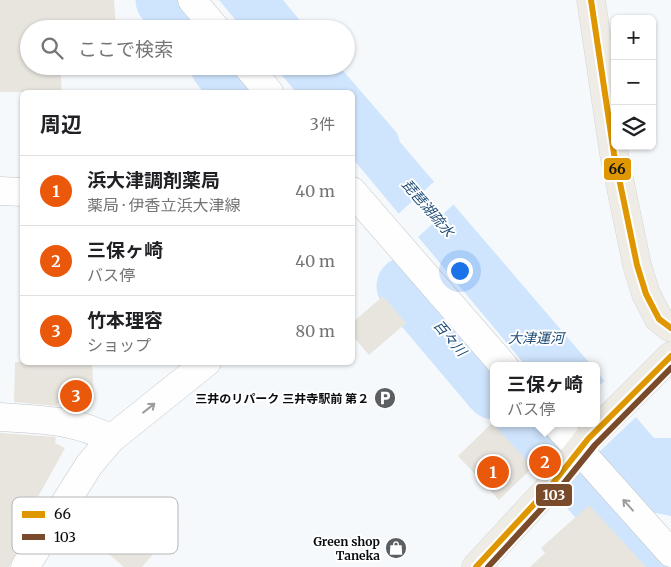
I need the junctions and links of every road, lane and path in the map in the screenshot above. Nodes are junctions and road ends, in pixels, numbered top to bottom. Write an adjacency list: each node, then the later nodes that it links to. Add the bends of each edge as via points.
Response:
1 (192, 0): 3 (street)
2 (591, 0): 9 (main road, via 614,154 637,265 646,294 659,319)
3 (209, 20)
4 (255, 75): 5 (street)
5 (267, 90)
6 (0, 191): 7 (street)
7 (20, 192)
8 (355, 195): 11 (street)
9 (671, 328)
10 (671, 356): 16 (main road)
11 (501, 362)
12 (203, 365): 15 (street, one-way to 12)
13 (0, 417): 15 (street, via 64,421 91,428)
14 (560, 427): 16 (street)
15 (112, 439): 17 (street, via 89,465)
16 (583, 445): 18 (street, one-way to 16); 21 (main road, via 550,488)
17 (69, 497)
18 (671, 553)
19 (33, 554): 20 (street)
20 (25, 567)
21 (476, 567)

